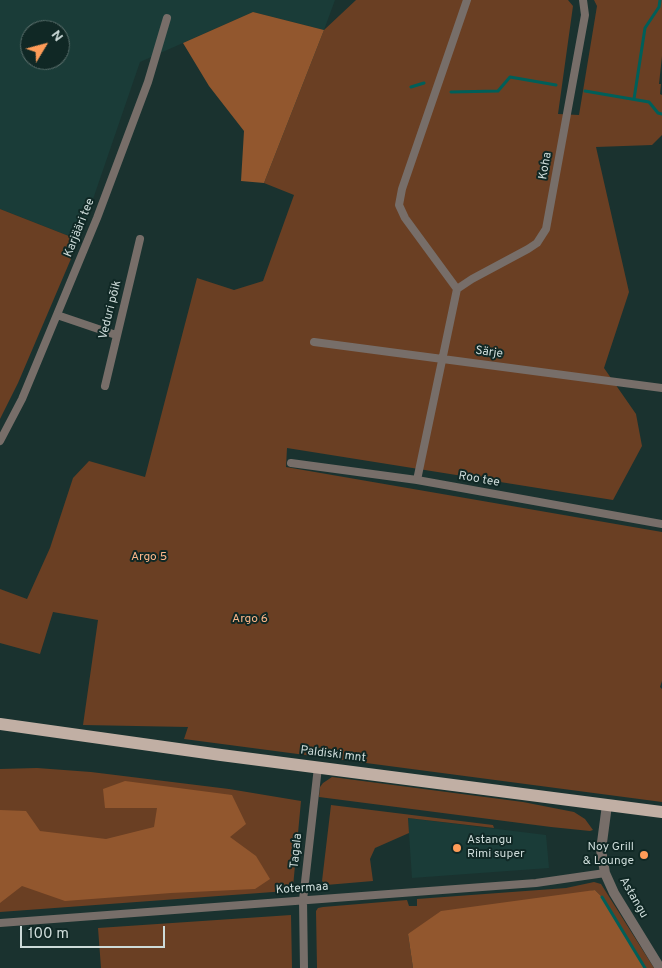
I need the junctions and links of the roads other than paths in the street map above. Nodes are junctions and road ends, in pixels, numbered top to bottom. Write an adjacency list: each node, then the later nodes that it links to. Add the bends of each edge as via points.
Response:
1 (467, 0): 5 (street, via 399,205)
2 (583, 0): 5 (street, Koha, via 585,14 546,229 528,250)
3 (167, 18): 6 (street, Karjääri tee, via 148,82)
4 (140, 239): 7 (street, Veduri põik)
5 (457, 289): 9 (street)
6 (57, 315): 7 (street); 12 (street, Karjääri tee)
7 (116, 335): 10 (street, Veduri põik)
8 (314, 342): 9 (street, Särje)
9 (441, 358): 11 (street, Särje); 14 (street)
10 (105, 386)
11 (662, 388)
12 (0, 441)
13 (291, 463): 14 (street, Roo tee)
14 (416, 480): 15 (street, Roo tee)
15 (662, 524)
16 (0, 724): 17 (main road, Paldiski mnt)
17 (318, 767): 18 (main road, Paldiski mnt); 21 (street, Tagala)
18 (607, 805): 19 (main road, Paldiski mnt); 20 (street, Astangu, via 601,850)
19 (662, 812)
20 (605, 873): 21 (street, Kotermaa, via 552,881); 24 (street, Astangu)
21 (303, 900): 22 (street, Kotermaa); 23 (street, Tagala)
22 (0, 923)
23 (304, 968)
24 (660, 968)

